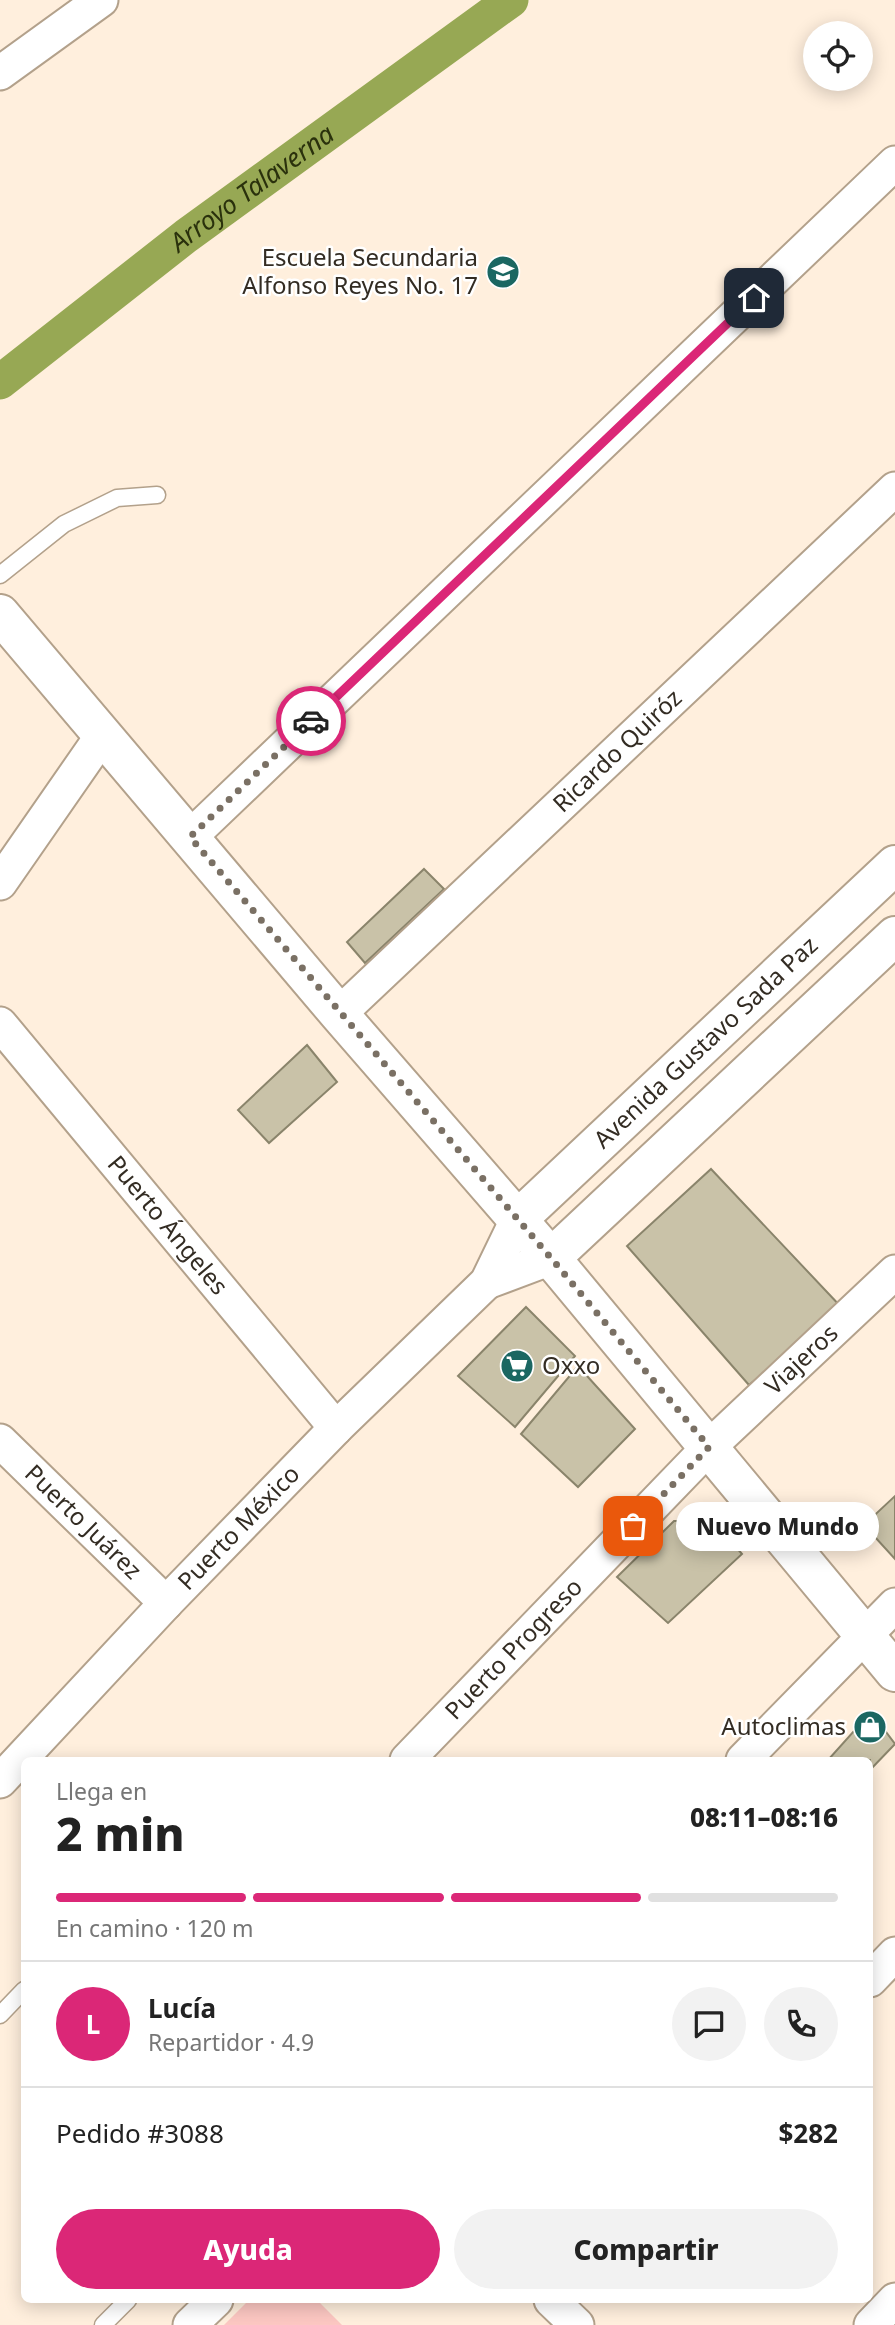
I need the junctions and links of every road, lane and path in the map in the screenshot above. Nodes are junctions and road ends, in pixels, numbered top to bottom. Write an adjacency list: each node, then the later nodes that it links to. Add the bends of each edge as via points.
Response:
1 (101, 0): 2 (street)
2 (0, 73)
3 (895, 163): 9 (street)
4 (895, 488): 13 (street, Ricardo Quiróz)
5 (157, 495): 6 (lane, via 117,498 64,524)
6 (0, 575)
7 (0, 614): 8 (main road)
8 (102, 736): 9 (main road); 11 (street)
9 (190, 837): 13 (main road)
10 (895, 865): 15 (main road, Avenida Gustavo Sada Paz)
11 (0, 883)
12 (895, 936): 16 (main road)
13 (339, 1014): 15 (main road)
14 (0, 1024): 19 (street, Puerto Ángeles)
15 (517, 1220): 16 (main road); 18 (street, Puerto México)
16 (551, 1258): 18 (street, Puerto México); 21 (main road)
17 (895, 1272): 21 (street, Viajeros)
18 (487, 1282): 19 (street, Puerto México)
19 (336, 1428): 22 (street, Puerto México)
20 (0, 1441): 22 (street, Puerto Juárez)
21 (709, 1447): 24 (main road); 27 (street, Puerto Progreso)
22 (166, 1603): 26 (street, Puerto México)
23 (895, 1605): 24 (street)
24 (864, 1635): 25 (main road); 28 (street)
25 (895, 1672)
26 (29, 1757)
27 (410, 1757)
28 (746, 1757)
29 (21, 1766): 30 (street, Puerto México)
30 (7, 1782)
31 (895, 1954): 32 (street)
32 (873, 1977)
33 (21, 1993): 34 (lane)
34 (0, 2015)
35 (895, 2300): 40 (street)
36 (125, 2303): 38 (lane)
37 (213, 2303): 39 (street)
38 (103, 2325)
39 (190, 2325)
40 (871, 2325)

